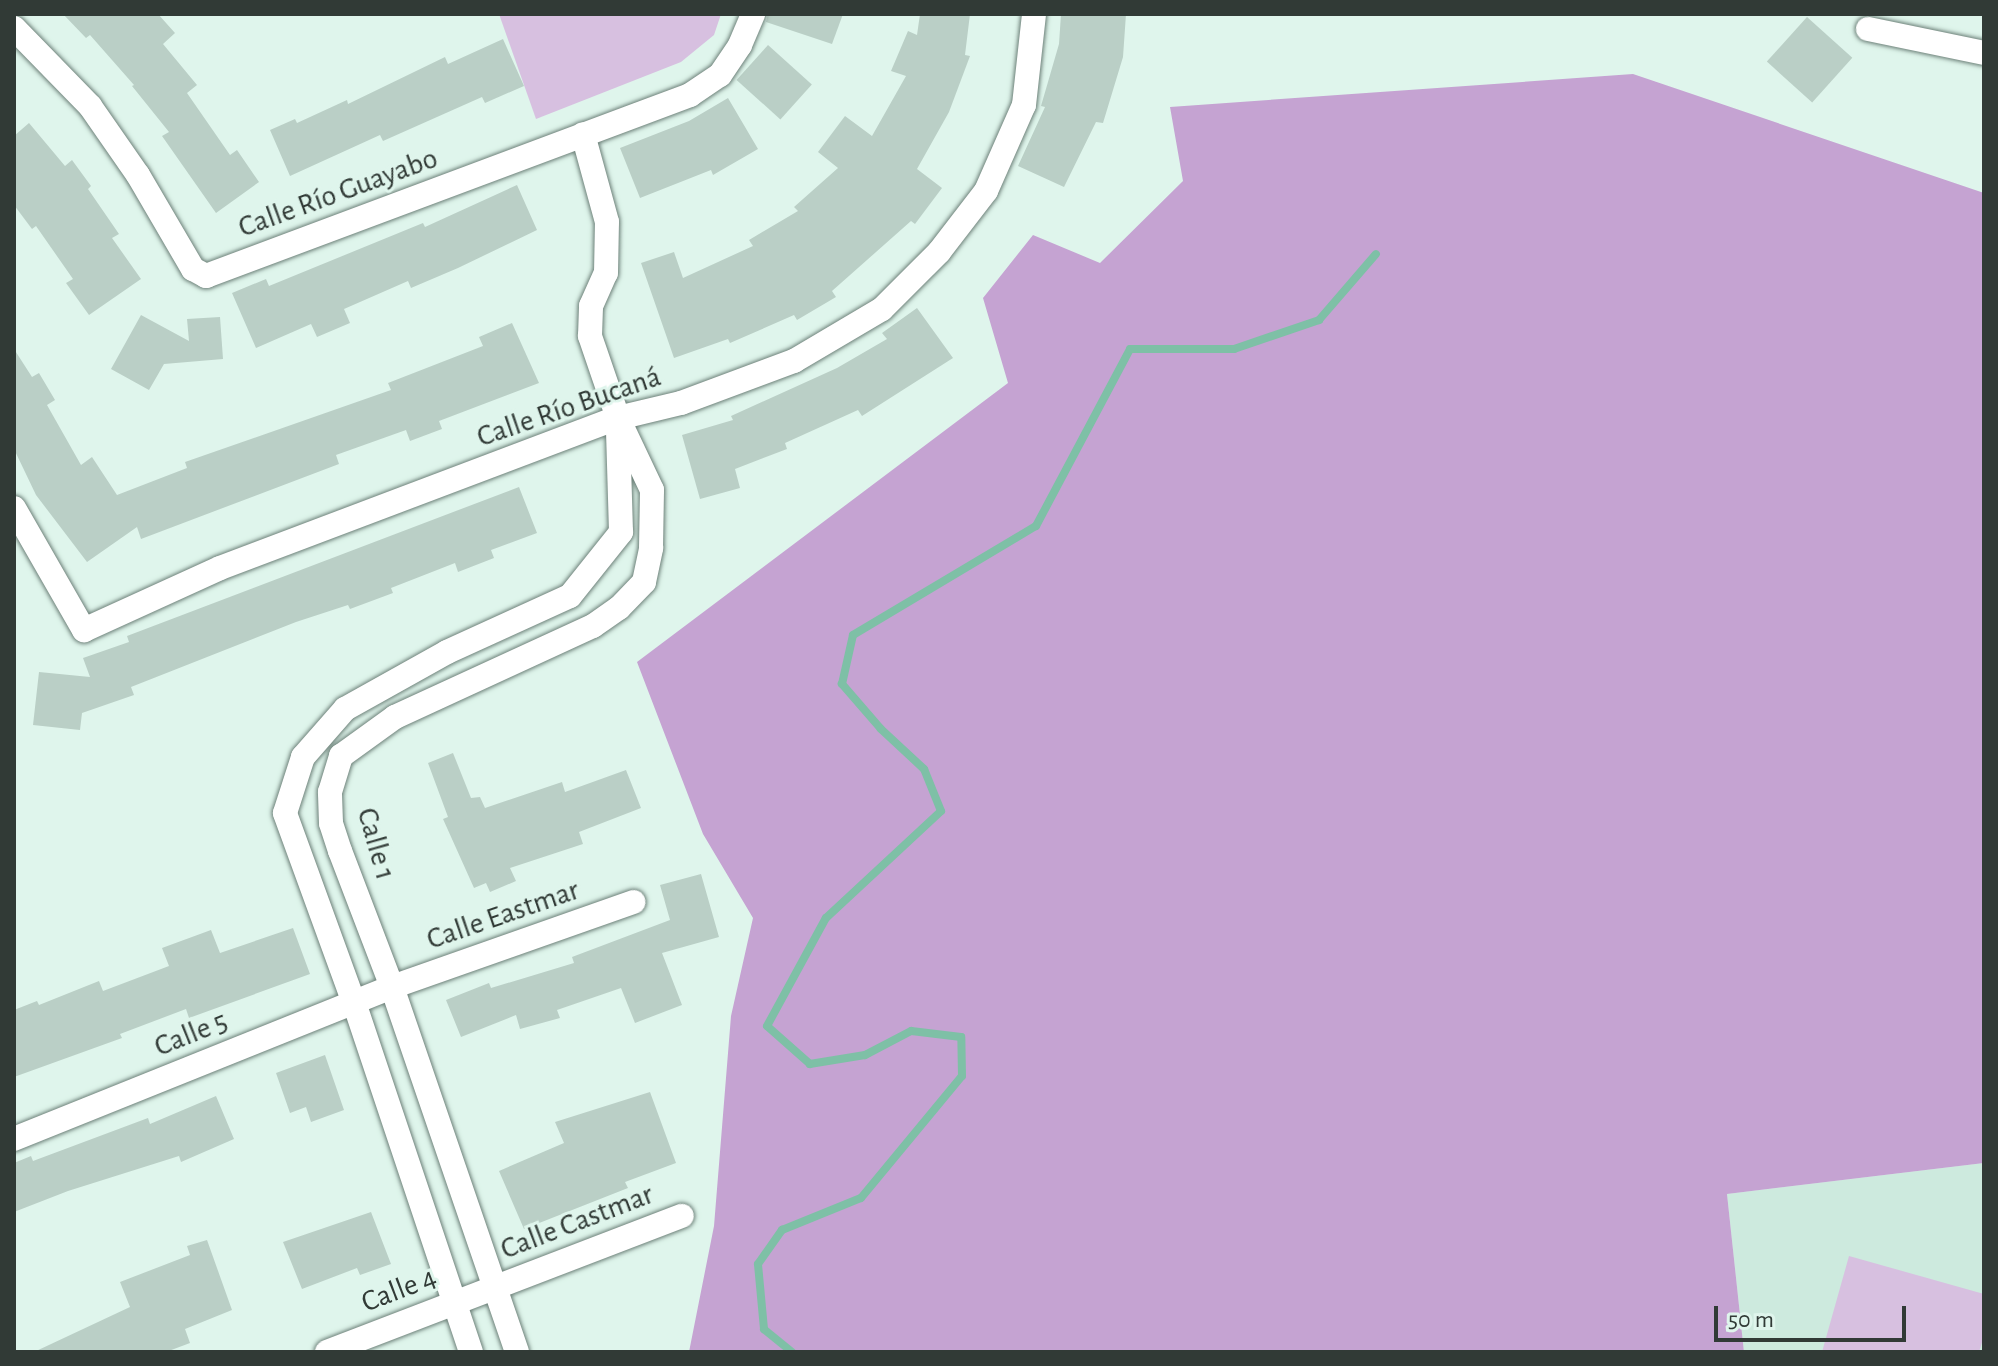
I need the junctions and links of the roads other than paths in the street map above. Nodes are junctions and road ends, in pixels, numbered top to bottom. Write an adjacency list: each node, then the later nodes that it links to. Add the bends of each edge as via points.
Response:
1 (753, 14): 6 (street, Calle Río Guayabo, via 720,75 690,95)
2 (1034, 14): 7 (street, Calle Río Bucaná, via 1024,105 986,191 939,252 882,309 794,361 681,403)
3 (14, 28): 6 (street, Calle Río Guayabo, via 90,106 193,269 206,276)
4 (1868, 29): 5 (street)
5 (1984, 53)
6 (583, 134): 7 (street, Calle 1, via 607,222 606,273 591,306 590,336)
7 (618, 418): 8 (street, Calle Río Bucaná, via 220,568 84,630); 10 (street, Calle 1, via 652,490 651,548 644,582 593,626 395,717 341,756 330,792 331,823); 11 (street, Calle 1, via 621,532 570,596 447,652 345,709 303,757 285,813)
8 (14, 508)
9 (634, 902): 10 (street, Calle Eastmar)
10 (392, 987): 11 (street, Calle 5); 14 (street, Calle 1)
11 (354, 1003): 12 (street, Calle 5); 15 (street, Calle 1)
12 (14, 1139)
13 (682, 1216): 14 (street, Calle Castmar)
14 (494, 1289): 15 (street, Calle 4); 18 (street, Calle 1)
15 (457, 1303): 16 (street, Calle 4); 17 (street, Calle 1)
16 (327, 1352)
17 (471, 1352)
18 (517, 1352)

